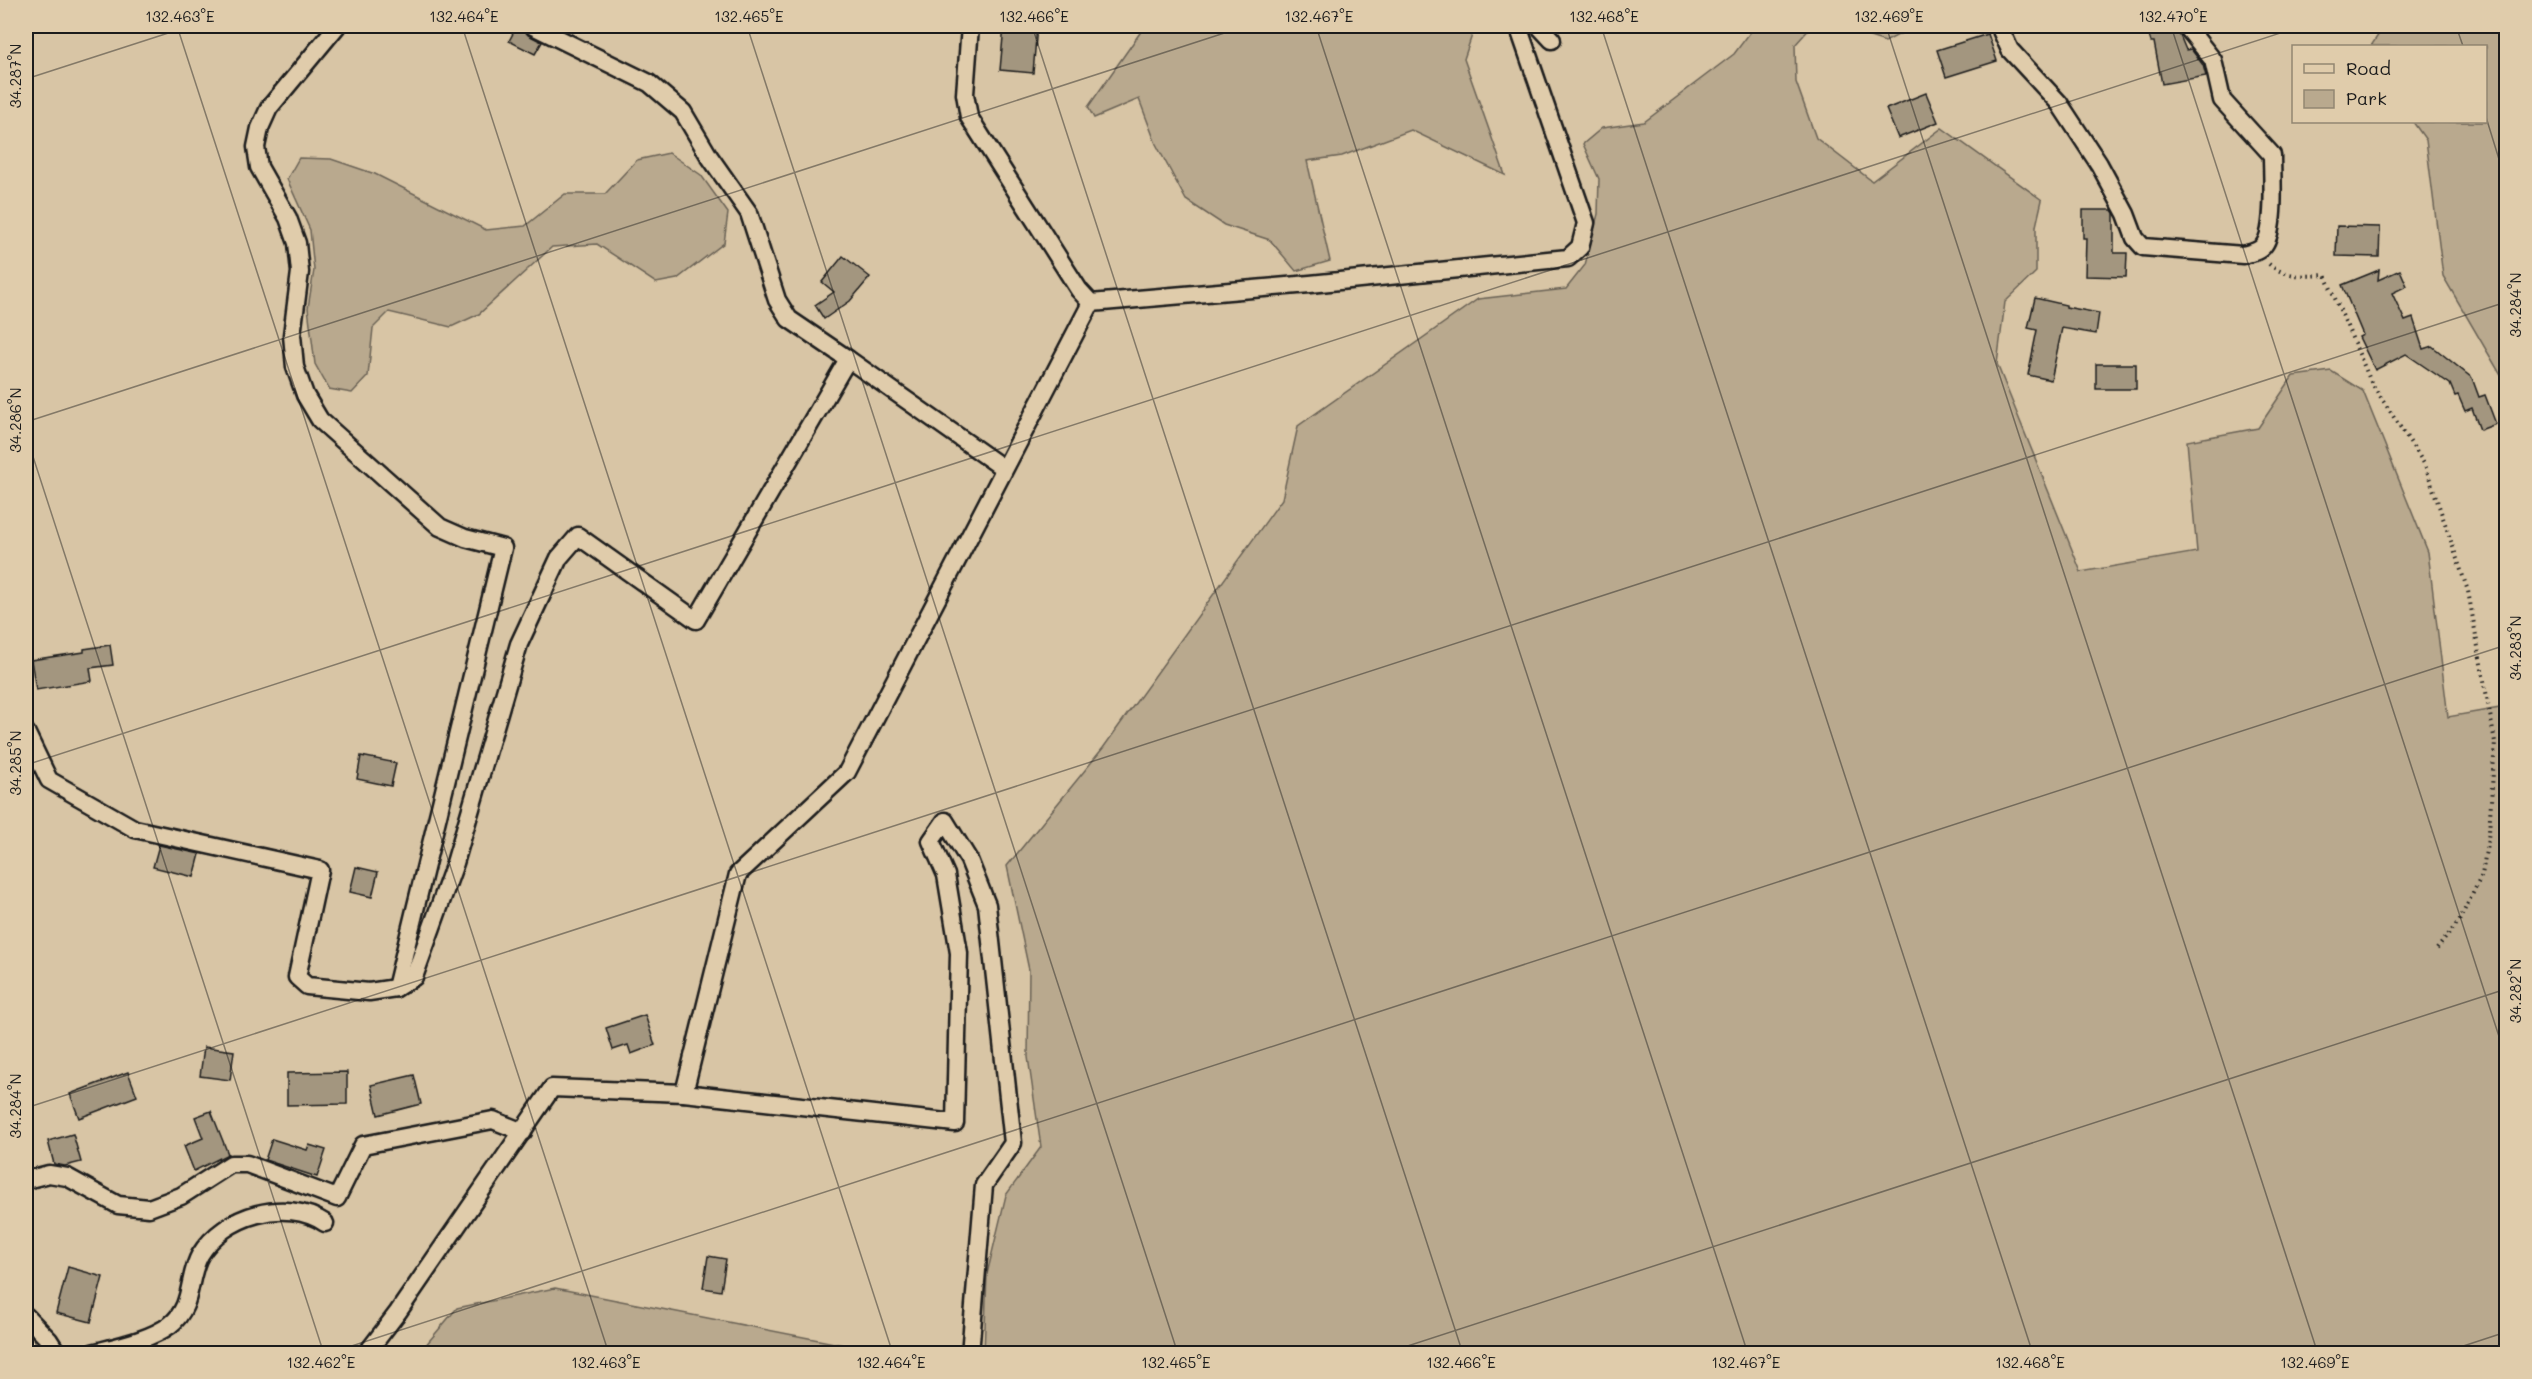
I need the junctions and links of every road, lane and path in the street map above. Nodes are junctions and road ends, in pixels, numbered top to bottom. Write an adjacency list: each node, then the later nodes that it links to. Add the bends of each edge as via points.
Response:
1 (337, 26): 15 (street, via 269,108 256,147 260,167 297,243 300,272 292,335 294,367 320,420 440,527 502,548)
2 (532, 26): 11 (street, via 649,82 683,112 749,213 777,300 789,319)
3 (970, 26): 10 (street, via 965,94 969,117)
4 (1518, 26): 10 (street, via 1586,223 1580,247 1568,258)
5 (1539, 26): 8 (street)
6 (1999, 26): 9 (street, via 2010,50 2059,103 2099,164 2143,247 2242,255)
7 (2186, 26): 9 (street, via 2213,60 2222,100 2272,155 2270,231 2264,245)
8 (1552, 40)
9 (2255, 252): 14 (path, via 2275,269 2294,276 2325,275 2371,382 2425,465 2468,591 2495,742 2489,832 2482,875 2459,921)
10 (1090, 303): 12 (street)
11 (848, 359): 12 (street); 15 (street, via 696,620 578,536 559,558 519,644 455,863 414,977)
12 (1003, 468): 16 (street, via 847,772 738,874)
13 (26, 732): 15 (street, via 49,780 135,829 320,870 297,977 307,986 369,992)
14 (2437, 949)
15 (396, 988)
16 (684, 1093): 17 (street, via 552,1088); 24 (street, via 955,1123 960,953 946,875 931,841 945,821 969,860 987,905 1013,1143 984,1185)
17 (523, 1132): 18 (street, via 493,1120 363,1145 337,1198 247,1164 231,1164 181,1196 149,1208 118,1205 67,1177 49,1174); 23 (street)
18 (26, 1180)
19 (325, 1223): 22 (street, via 288,1210 270,1211 230,1225 199,1256 187,1304 169,1325 139,1339)
20 (26, 1316): 21 (street)
21 (58, 1353)
22 (88, 1353)
23 (366, 1353)
24 (970, 1353)

